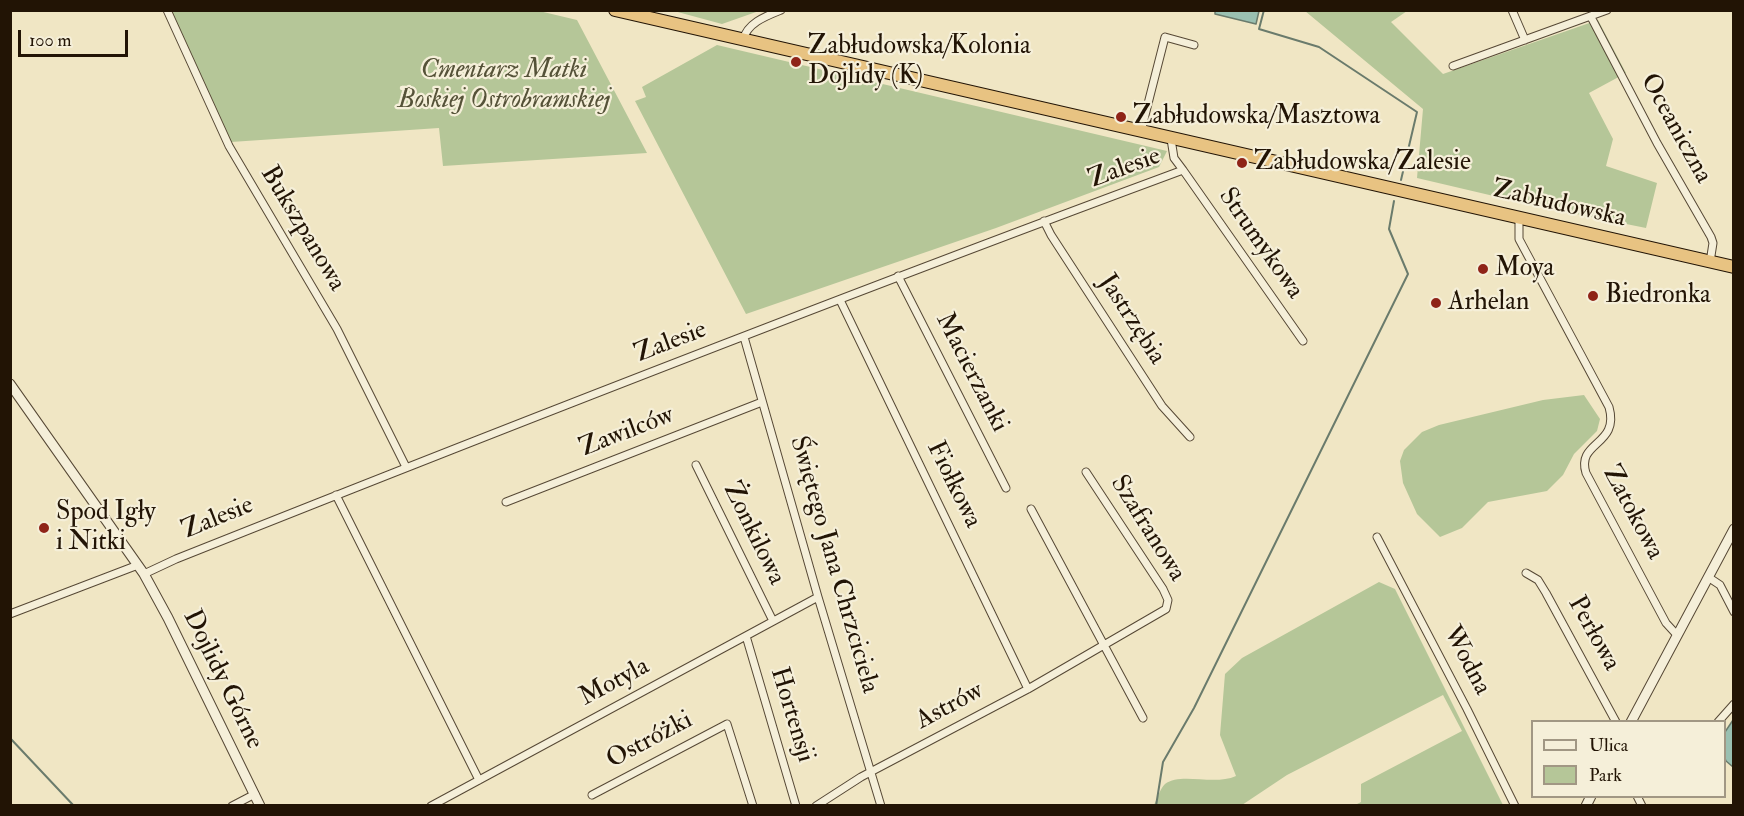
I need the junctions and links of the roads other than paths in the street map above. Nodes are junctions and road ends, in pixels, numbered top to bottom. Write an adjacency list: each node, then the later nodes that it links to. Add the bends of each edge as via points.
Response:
1 (167, 10): 26 (street, Bukszpanowa, via 229,146 337,329)
2 (615, 10): 7 (highway, Zabłudowska)
3 (781, 10): 7 (street, via 751,26)
4 (1512, 10): 8 (street)
5 (1606, 10): 6 (street)
6 (1591, 17): 8 (street); 16 (street, Oceaniczna, via 1711,237)
7 (743, 40): 11 (highway, Zabłudowska)
8 (1525, 40): 10 (street)
9 (1194, 45): 11 (street, via 1165,38)
10 (1453, 66)
11 (1141, 131): 12 (highway, Zabłudowska)
12 (1171, 139): 13 (street, Zalesie, via 1174,158); 14 (highway, Zabłudowska)
13 (1183, 170): 15 (street, Zalesie); 21 (street, Strumykowa)
14 (1519, 218): 16 (highway, Zabłudowska); 43 (street, Zatokowa, via 1522,245 1609,407 1611,428 1585,457 1586,473 1666,623)
15 (1044, 221): 18 (street, Zalesie); 24 (street, Jastrzębia, via 1162,406)
16 (1710, 262): 17 (highway, Zabłudowska)
17 (1734, 267)
18 (898, 276): 19 (street, Zalesie); 28 (street, Macierzanki)
19 (840, 300): 20 (street, Zalesie); 46 (street, Fiołkowa)
20 (744, 337): 23 (street, Świętego Jana Chrzciciela); 26 (street, Zalesie)
21 (1303, 341)
22 (10, 384): 34 (street, Dojlidy Górne)
23 (762, 402): 30 (street, Zawilców); 38 (street, Świętego Jana Chrzciciela)
24 (1190, 437)
25 (696, 465): 42 (street, Żonkilowa)
26 (406, 467): 29 (street, Zalesie)
27 (1086, 472): 39 (street, Szafranowa, via 1163,589 1168,600)
28 (1006, 488)
29 (336, 495): 36 (street, Zalesie); 53 (street)
30 (506, 502)
31 (1031, 508): 45 (street)
32 (1734, 529): 37 (street)
33 (1377, 537): 63 (street, Wodna)
34 (138, 565): 36 (street, Dojlidy Górne); 41 (street)
35 (1526, 573): 49 (street, Perłowa, via 1538,580 1546,593)
36 (144, 574): 54 (street, Dojlidy Górne)
37 (1708, 577): 40 (street, via 1720,585); 43 (street)
38 (819, 597): 42 (street, Motyla); 52 (street, Świętego Jana Chrzciciela)
39 (1166, 609): 45 (street, Astrów)
40 (1734, 612)
41 (10, 614)
42 (773, 621): 44 (street, Motyla)
43 (1677, 635): 50 (street)
44 (746, 636): 53 (street, Motyla); 60 (street, Hortensji)
45 (1103, 644): 46 (street, Astrów); 48 (street)
46 (1028, 689): 52 (street, Astrów)
47 (1734, 704): 51 (street)
48 (1143, 718)
49 (1615, 720)
50 (1632, 720)
51 (1720, 720)
52 (871, 772): 61 (street, Astrów); 62 (street, Świętego Jana Chrzciciela)
53 (478, 780): 58 (street, Motyla)
54 (255, 794): 56 (street); 57 (street, Dojlidy Górne)
55 (592, 795): 59 (street, Ostróżki, via 727,724)
56 (232, 806)
57 (260, 806)
58 (431, 806)
59 (753, 806)
60 (796, 806)
61 (816, 806)
62 (881, 806)
63 (1515, 806)

